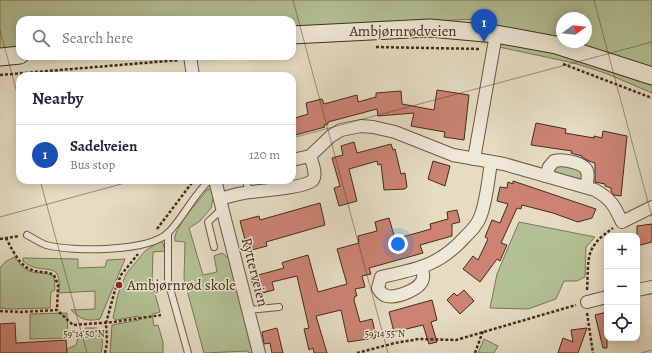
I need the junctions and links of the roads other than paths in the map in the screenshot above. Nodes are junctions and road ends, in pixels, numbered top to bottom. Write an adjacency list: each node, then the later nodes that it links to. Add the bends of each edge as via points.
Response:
1 (296, 35): 2 (street, Ambjørnrødveien, via 430,28)
2 (494, 42): 7 (street, Ambjørnrødveien, via 556,45); 10 (street, via 487,102)
3 (16, 55): 4 (street)
4 (0, 57)
5 (190, 60): 6 (street)
6 (192, 72)
7 (652, 76)
8 (310, 156): 9 (street); 10 (street, via 341,130 361,126 395,132 453,155); 16 (street, via 314,174 312,181 282,189)
9 (296, 159)
10 (474, 159): 11 (street)
11 (491, 163): 12 (street, via 504,164); 24 (street, via 484,202 476,226 448,254)
12 (546, 176): 17 (street); 17 (street, via 554,161 562,160 585,167 588,174)
13 (207, 184): 21 (lane)
14 (216, 184): 19 (street, Rytterveien)
15 (247, 184): 18 (lane)
16 (269, 185): 18 (street)
17 (586, 187): 20 (street, via 610,199 622,222)
18 (249, 192): 19 (street)
19 (221, 204): 23 (lane, via 208,222); 30 (street, Rytterveien)
20 (652, 207)
21 (168, 233): 22 (lane, via 145,245 107,248 58,247); 31 (lane, via 168,281)
22 (27, 235)
23 (214, 246)
24 (421, 268)
25 (652, 287): 26 (street)
26 (640, 289)
27 (604, 298): 28 (street)
28 (587, 302)
29 (279, 307): 30 (lane)
30 (248, 310): 32 (street, Rytterveien)
31 (188, 353)
32 (259, 353)

